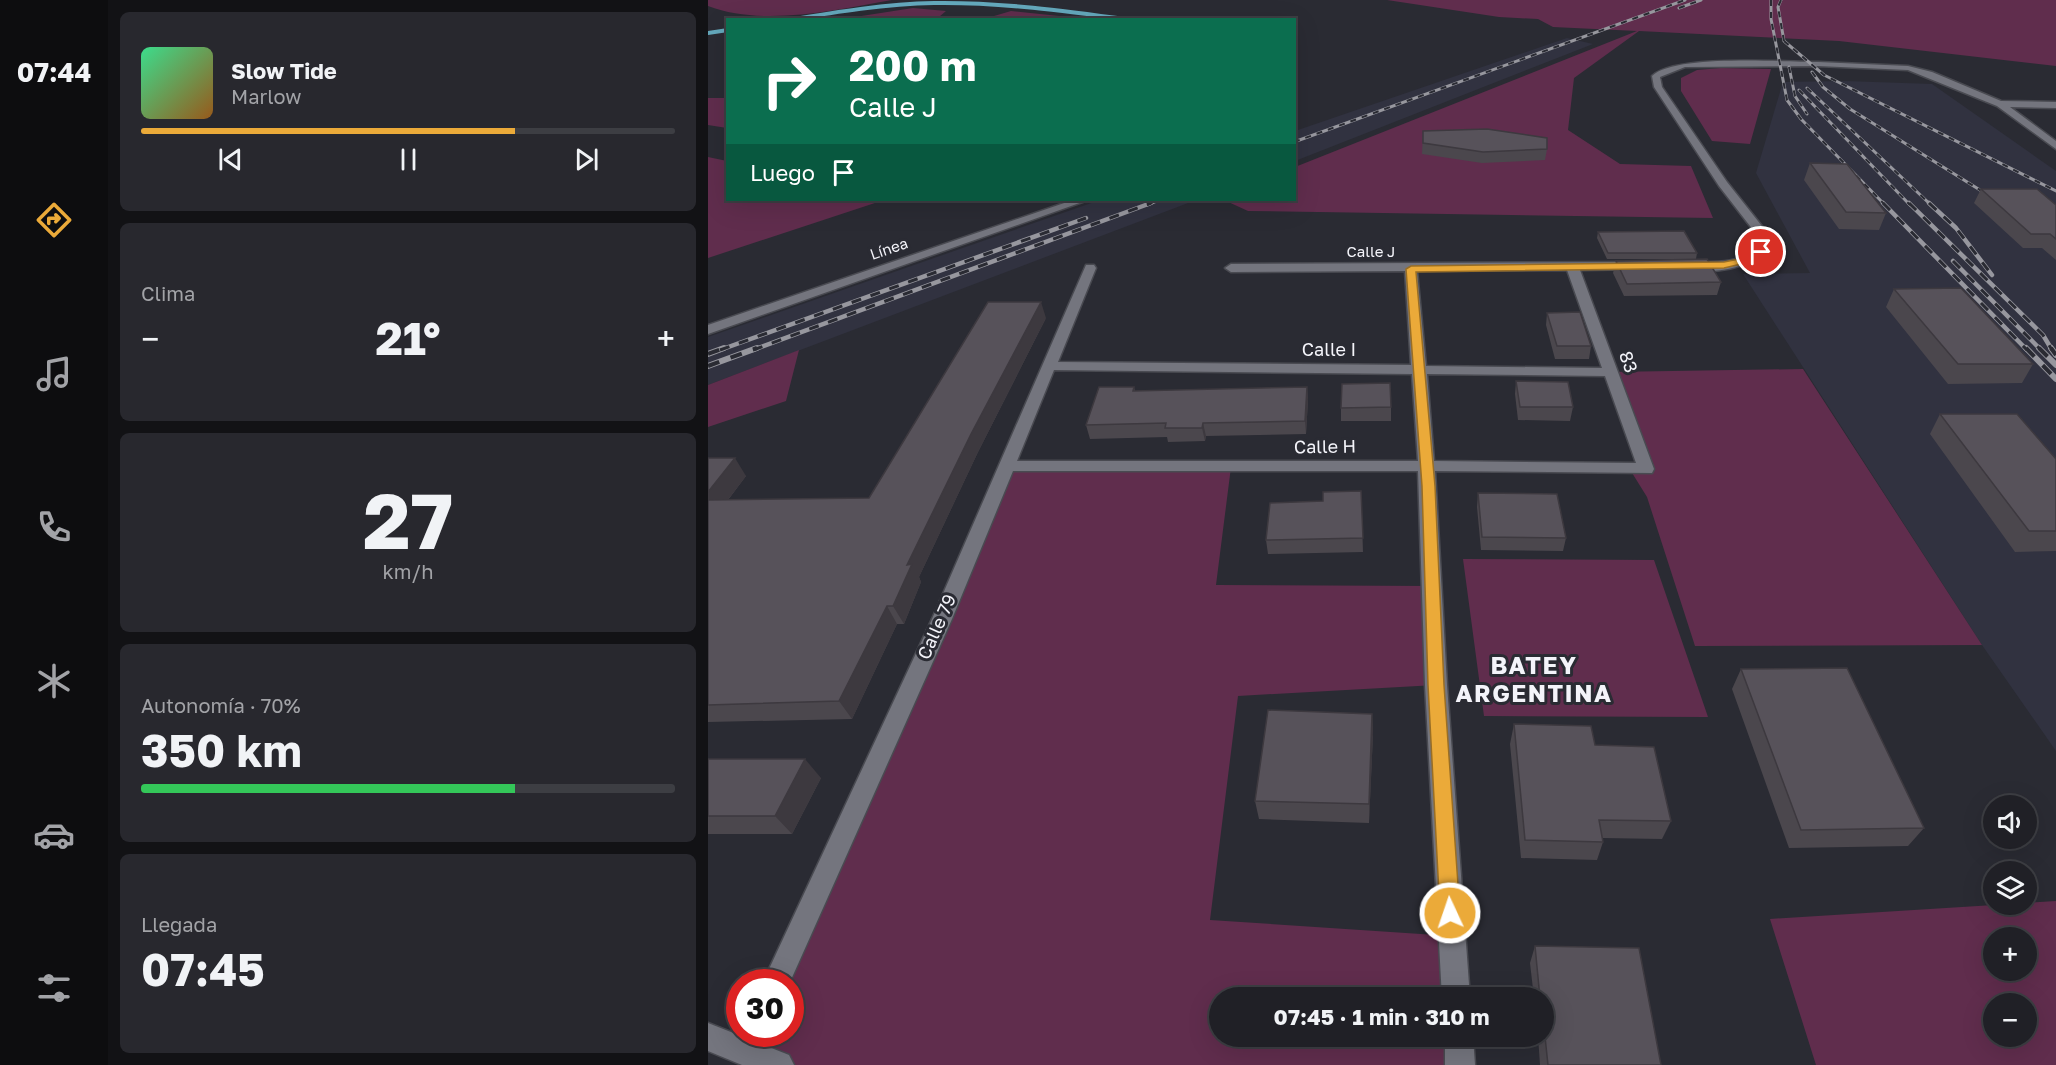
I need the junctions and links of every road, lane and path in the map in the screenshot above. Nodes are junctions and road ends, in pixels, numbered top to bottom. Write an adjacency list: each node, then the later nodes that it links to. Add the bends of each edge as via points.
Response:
1 (2000, 104): 2 (street); 3 (street); 7 (street, Calle J, via 1929,74 1880,65 1713,64 1665,70 1656,76 1658,87 1723,184 1763,235 1765,245 1747,260 1724,265)
2 (2056, 105)
3 (2056, 146)
4 (1079, 201): 9 (street, Línea)
5 (1090, 268): 10 (street, Calle 79)
6 (1231, 268): 8 (street, Calle J)
7 (1573, 268): 8 (street, Calle J); 12 (street, 83)
8 (1411, 269): 11 (street)
9 (708, 330)
10 (1048, 366): 11 (street, Calle I); 14 (street, Calle 79)
11 (1419, 370): 12 (street, Calle I); 13 (street)
12 (1610, 372): 15 (street, 83)
13 (1427, 465): 14 (street, Calle H); 15 (street, Calle H); 17 (street)
14 (1005, 466): 16 (street, Calle 79, via 942,619)
15 (1646, 469)
16 (782, 969)
17 (1455, 987)
18 (708, 1037): 19 (street)
19 (726, 1039)
20 (756, 1047): 22 (street)
21 (1459, 1047): 23 (street)
22 (779, 1065)
23 (1460, 1065)

